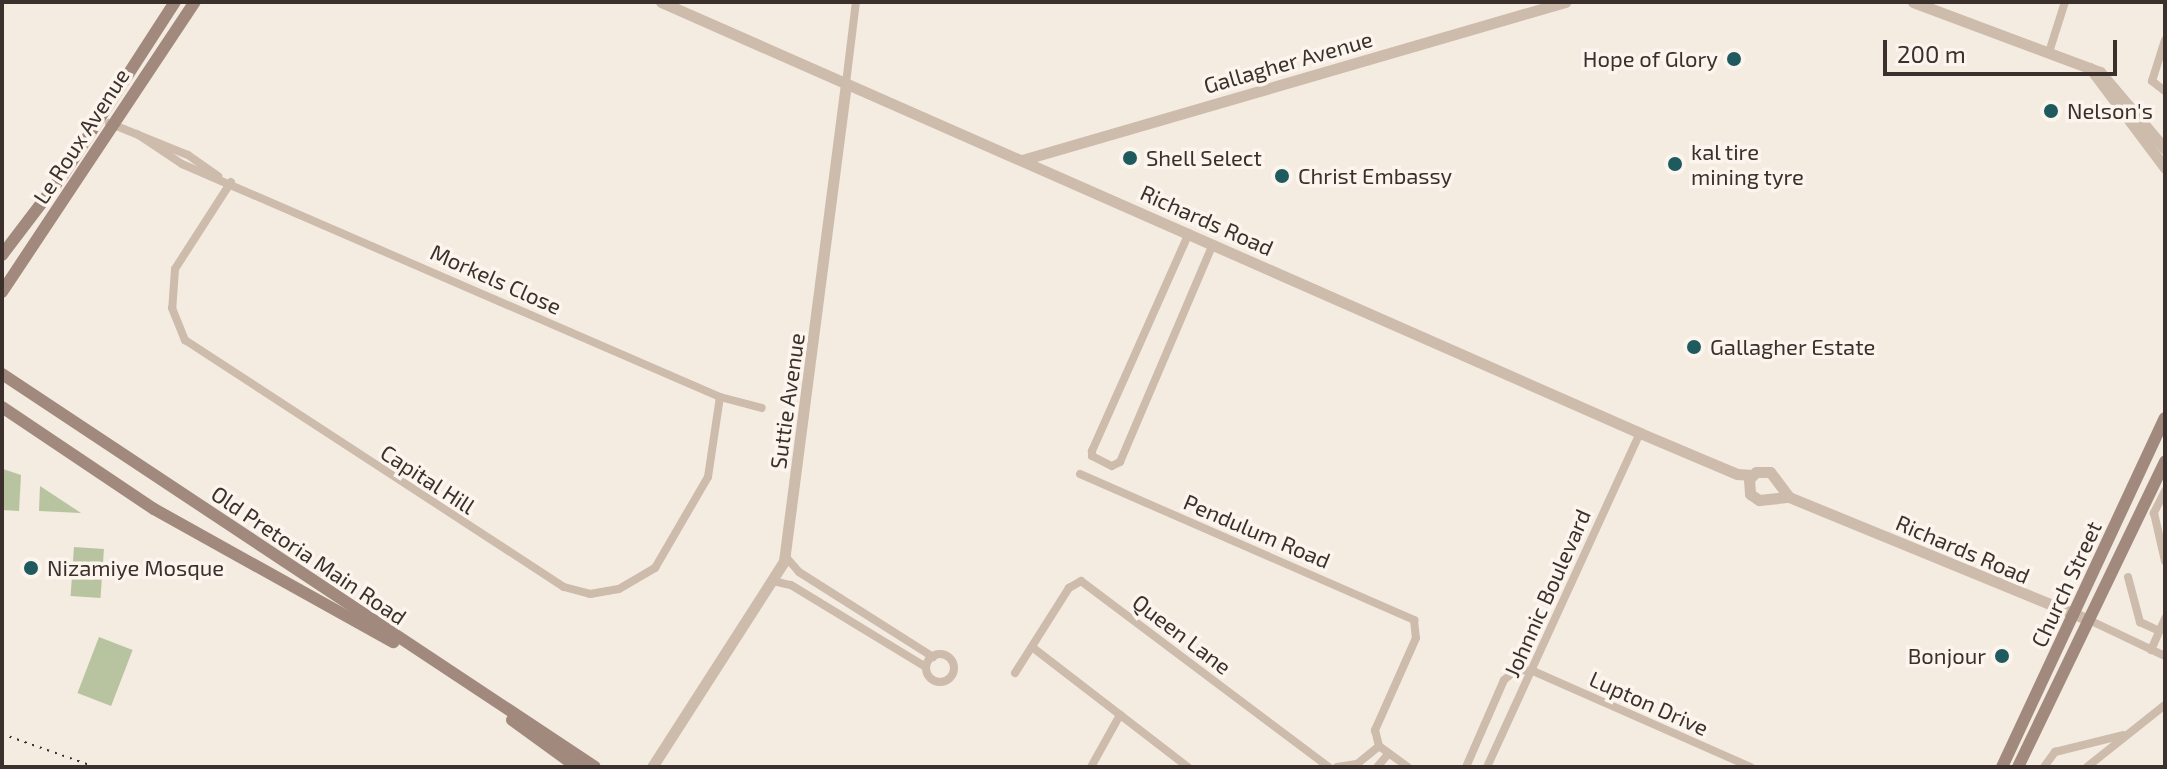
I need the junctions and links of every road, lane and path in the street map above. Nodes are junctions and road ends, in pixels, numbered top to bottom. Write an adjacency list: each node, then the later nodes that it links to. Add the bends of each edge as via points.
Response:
1 (175, 2): 13 (main road, Le Roux Avenue)
2 (195, 2): 14 (main road, Le Roux Avenue)
3 (661, 2): 11 (street, Richards Road)
4 (856, 2): 11 (street, Suttie Avenue)
5 (1565, 2): 16 (street, Gallagher Avenue)
6 (2065, 2): 9 (street)
7 (1918, 4): 9 (street)
8 (2165, 40): 12 (street, via 2152,81)
9 (2050, 49): 10 (street)
10 (2090, 68): 15 (street, via 2111,81); 17 (street)
11 (846, 83): 16 (street, Richards Road); 37 (street, Suttie Avenue)
12 (2165, 91)
13 (98, 118): 14 (street, Morkels Close); 21 (main road, Le Roux Avenue)
14 (113, 125): 18 (street, Morkels Close, via 188,155); 22 (main road, Le Roux Avenue)
15 (2165, 149)
16 (1022, 160): 19 (street, Richards Road)
17 (2165, 168)
18 (231, 182): 24 (street, Morkels Close); 24 (street, Capital Hill, via 175,269 172,304 185,340 564,587 607,592 635,583 655,568 708,477)
19 (1189, 233): 20 (street, Richards Road); 20 (street, via 1092,451 1112,466 1120,462)
20 (1213, 244): 28 (street, Richards Road)
21 (2, 255)
22 (2, 292)
23 (2, 374): 58 (main road, Old Pretoria Main Road)
24 (720, 397): 26 (street, Morkels Close)
25 (2, 407): 57 (main road, Old Pretoria Main Road, via 154,509 402,647)
26 (762, 408)
27 (2165, 418): 29 (main road, Church Street)
28 (1640, 433): 32 (street, Richards Road); 50 (street, Johnnic Boulevard)
29 (2146, 460): 30 (street); 43 (main road, Church Street)
30 (2164, 465): 43 (main road, Church Street)
31 (1080, 474): 55 (street, Pendulum Road, via 1406,615 1417,626)
32 (1750, 479): 33 (street, via 1765,470); 35 (street, via 1754,498)
33 (1778, 484): 35 (street); 36 (street, Richards Road)
34 (2165, 491): 38 (street, via 2154,513)
35 (1773, 497): 36 (street, Richards Road)
36 (1789, 497): 43 (street, Richards Road)
37 (786, 557): 40 (street, Suttie Avenue); 41 (street, via 799,572)
38 (2165, 561)
39 (2128, 577): 44 (street, via 2140,622)
40 (773, 581): 42 (street, via 788,584); 59 (street, Suttie Avenue)
41 (847, 603): 42 (street); 48 (street)
42 (840, 616): 49 (street)
43 (2080, 618): 46 (street, Richards Road); 69 (main road, Church Street); 70 (main road, Church Street)
44 (2163, 626): 46 (street)
45 (1032, 647): 51 (street); 53 (street); 62 (street, Queen Lane, via 1073,583 1081,581)
46 (2151, 650): 47 (street, Richards Road)
47 (2165, 656)
48 (933, 657): 49 (street); 49 (street, via 949,658 952,674 938,682)
49 (926, 667)
50 (1533, 671): 66 (street, via 1508,674); 67 (street, Johnnic Boulevard); 68 (street, Lupton Drive)
51 (1015, 673)
52 (2165, 705): 54 (street)
53 (1120, 715): 60 (street); 61 (street)
54 (2124, 734): 71 (street, via 2055,752); 72 (street)
55 (1377, 741): 56 (street); 63 (street, via 1357,764)
56 (1389, 753): 64 (street); 65 (street)
57 (577, 767)
58 (595, 767)
59 (652, 767)
60 (1091, 767)
61 (1188, 767)
62 (1329, 767)
63 (1337, 767)
64 (1377, 767)
65 (1408, 767)
66 (1466, 767)
67 (1487, 767)
68 (1751, 767)
69 (2002, 767)
70 (2018, 767)
71 (2044, 767)
72 (2087, 767)

